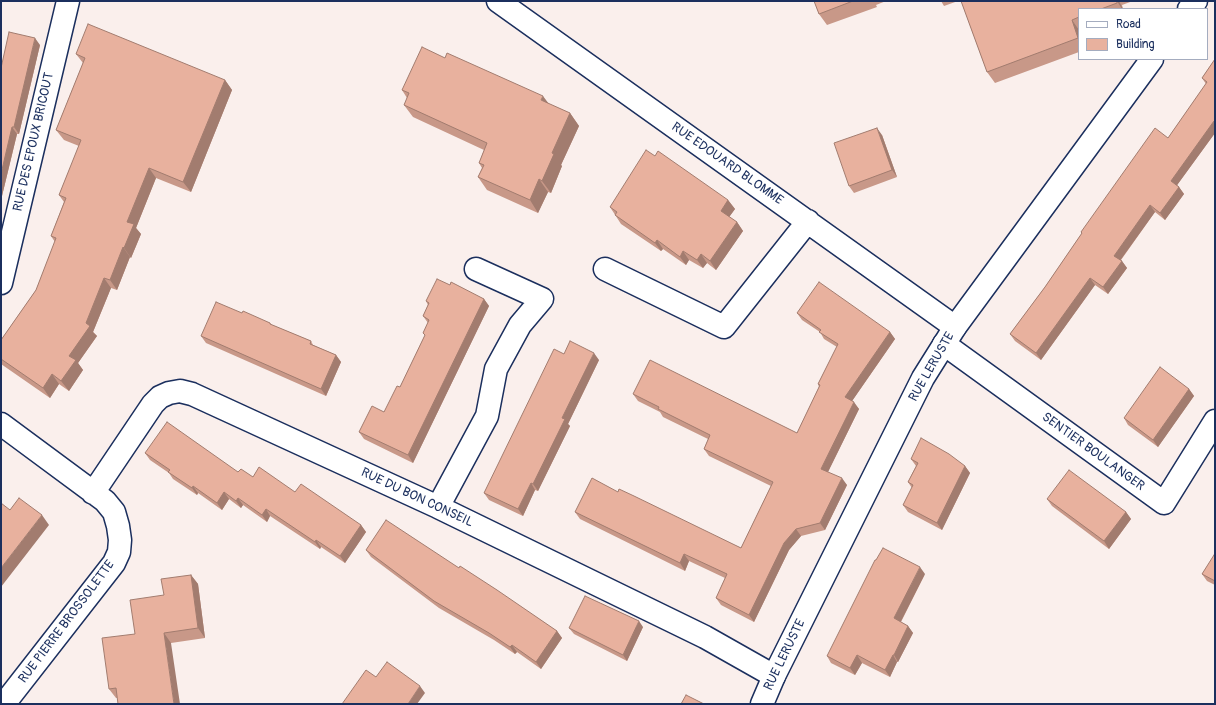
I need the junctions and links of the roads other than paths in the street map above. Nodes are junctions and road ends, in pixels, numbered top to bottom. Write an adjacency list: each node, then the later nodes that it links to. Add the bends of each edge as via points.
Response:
1 (68, 1): 7 (street, RUE DES EPOUX BRICOUT)
2 (498, 1): 4 (street, RUE EDOUARD BLOMME)
3 (1151, 60): 8 (street, RUE LERUSTE)
4 (808, 221): 5 (street, via 724,327); 8 (street, RUE EDOUARD BLOMME)
5 (605, 268)
6 (476, 269): 12 (street, via 542,299 520,325 496,369 487,416)
7 (1, 283)
8 (950, 336): 9 (street, SENTIER BOULANGER, via 1164,503); 13 (street, RUE LERUSTE, via 923,378)
9 (1215, 421)
10 (1, 424): 11 (street, RUE PIERRE BROSSOLETTE)
11 (93, 493): 12 (street, RUE DU BON CONSEIL, via 153,404 160,397 180,391 192,394); 14 (street, RUE PIERRE BROSSOLETTE, via 105,501 114,512 120,540 117,557)
12 (438, 507): 13 (street, RUE DU BON CONSEIL, via 705,637)
13 (774, 676): 15 (street, RUE LERUSTE)
14 (4, 704)
15 (762, 704)

